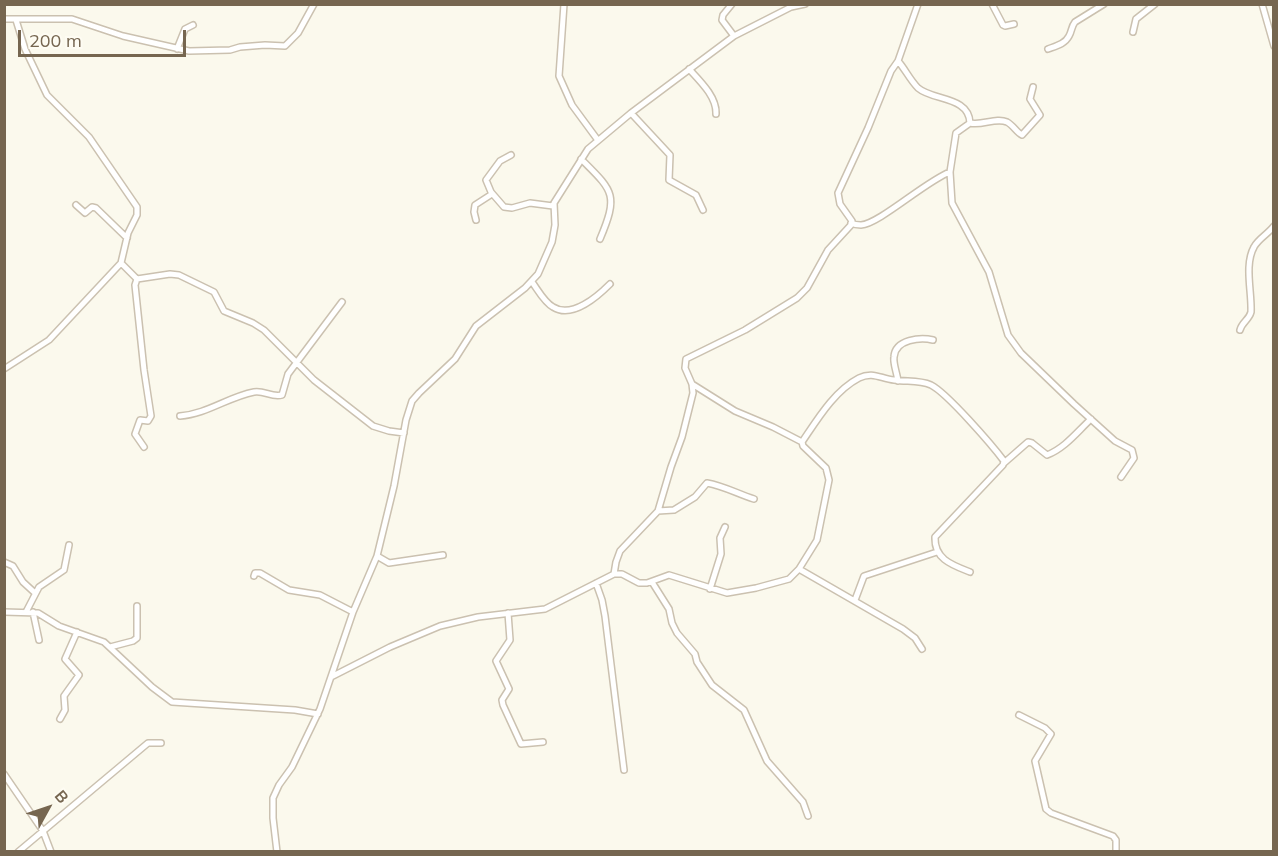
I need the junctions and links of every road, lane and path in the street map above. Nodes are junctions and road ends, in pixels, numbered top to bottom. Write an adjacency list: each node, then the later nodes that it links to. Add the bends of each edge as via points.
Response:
1 (314, 4): 17 (street, via 298,33 285,46)
2 (564, 4): 25 (street, via 559,76 572,105)
3 (732, 4): 15 (street, via 722,20)
4 (805, 4): 15 (street, via 791,7)
5 (918, 4): 19 (street)
6 (992, 4): 12 (street, via 1003,25)
7 (1104, 4): 18 (street, via 1075,22 1065,41)
8 (1155, 4): 14 (street, via 1136,19)
9 (1262, 4): 16 (street)
10 (4, 19): 11 (street)
11 (16, 20): 17 (street, via 72,19); 36 (street, via 47,95 94,143 137,207)
12 (1014, 24)
13 (193, 25): 17 (street, via 183,33)
14 (1133, 32)
15 (734, 36): 20 (street)
16 (1274, 46)
17 (177, 49)
18 (1048, 49)
19 (898, 61): 24 (street, via 919,89 963,107); 34 (street, via 838,193)
20 (689, 69): 22 (street); 23 (street, via 707,90 716,105)
21 (1034, 87): 24 (street, via 1030,99 1040,115 1022,135 1002,121)
22 (631, 112): 25 (street); 32 (street, via 671,157 669,180 696,195)
23 (716, 114)
24 (970, 123): 28 (street, via 957,130)
25 (597, 140): 27 (street)
26 (511, 155): 29 (street, via 503,158 488,177 486,182)
27 (581, 159): 31 (street); 37 (street, via 606,184 611,197)
28 (950, 172): 34 (street, via 875,219 861,225); 50 (street, via 952,203 989,272 1008,335 1027,359)
29 (492, 194): 31 (street, via 500,205 508,208 530,203); 33 (street, via 475,205)
30 (76, 205): 36 (street, via 85,213 96,208)
31 (553, 206): 40 (street, via 552,242)
32 (703, 210)
33 (476, 220)
34 (851, 223): 48 (street, via 797,298 746,330 686,359)
35 (1274, 226): 43 (street, via 1252,252 1251,312)
36 (127, 238): 38 (street)
37 (600, 239)
38 (121, 263): 39 (street); 46 (street, via 55,335)
39 (137, 279): 45 (street, via 174,274 214,292 224,312 254,323); 53 (street, via 151,416 148,421 137,423 135,434)
40 (532, 282): 41 (street, via 551,306 566,310 593,299); 51 (street, via 479,324 455,359 419,393 410,408)
41 (610, 284)
42 (342, 302): 45 (street)
43 (1240, 330)
44 (933, 340): 47 (street, via 916,338 897,349 894,358)
45 (296, 362): 49 (street, via 282,395 255,392); 51 (street, via 321,387 373,426)
46 (6, 367)
47 (898, 381): 52 (street, via 873,374 856,380 832,401); 54 (street, via 924,383 939,390)
48 (692, 384): 52 (street, via 735,411); 57 (street, via 691,405)
49 (180, 416)
50 (1091, 419): 54 (street, via 1052,453 1047,455 1028,442); 55 (street, via 1134,452)
51 (404, 433): 62 (street)
52 (802, 442): 64 (street, via 826,468 829,480 817,540)
53 (144, 447)
54 (1004, 463): 60 (street, via 936,534)
55 (1121, 477)
56 (754, 499): 57 (street, via 707,483 695,497 674,510)
57 (658, 511): 66 (street, via 620,551)
58 (725, 527): 70 (street)
59 (69, 545): 71 (street, via 64,570)
60 (937, 552): 65 (street, via 948,563); 72 (street, via 864,576)
61 (443, 555): 62 (street, via 389,563)
62 (377, 556): 76 (street)
63 (4, 562): 71 (street, via 13,566)
64 (799, 569): 70 (street, via 789,579 732,594); 72 (street)
65 (970, 572)
66 (614, 574): 68 (street, via 639,583); 69 (street)
67 (254, 576): 76 (street, via 260,573 289,590 321,596)
68 (652, 582): 70 (street, via 669,575); 90 (street, via 669,609 677,633 695,654 715,689 744,710 767,761 803,802)
69 (596, 583): 77 (street, via 545,609); 88 (street, via 607,626)
70 (710, 589)
71 (35, 593): 75 (street)
72 (855, 600): 81 (street, via 910,634)
73 (137, 606): 80 (street, via 137,638)
74 (4, 612): 75 (street)
75 (30, 612): 78 (street); 79 (street)
76 (353, 612): 82 (street)
77 (508, 613): 82 (street, via 440,626); 86 (street, via 510,640 496,661 510,689 503,705 521,744)
78 (77, 632): 80 (street); 85 (street, via 65,660 79,675 64,696 65,710)
79 (39, 640)
80 (110, 647): 83 (street, via 172,702)
81 (922, 650)
82 (331, 677): 83 (street)
83 (318, 714): 94 (street, via 273,798)
84 (1019, 715): 95 (street, via 1051,734 1035,761 1046,808 1113,836)
85 (60, 719)
86 (543, 742)
87 (161, 743): 91 (street, via 148,743)
88 (624, 770)
89 (4, 774): 91 (street)
90 (808, 816)
91 (43, 831): 92 (street); 93 (street)
92 (18, 852)
93 (51, 852)
94 (277, 852)
95 (1116, 852)

